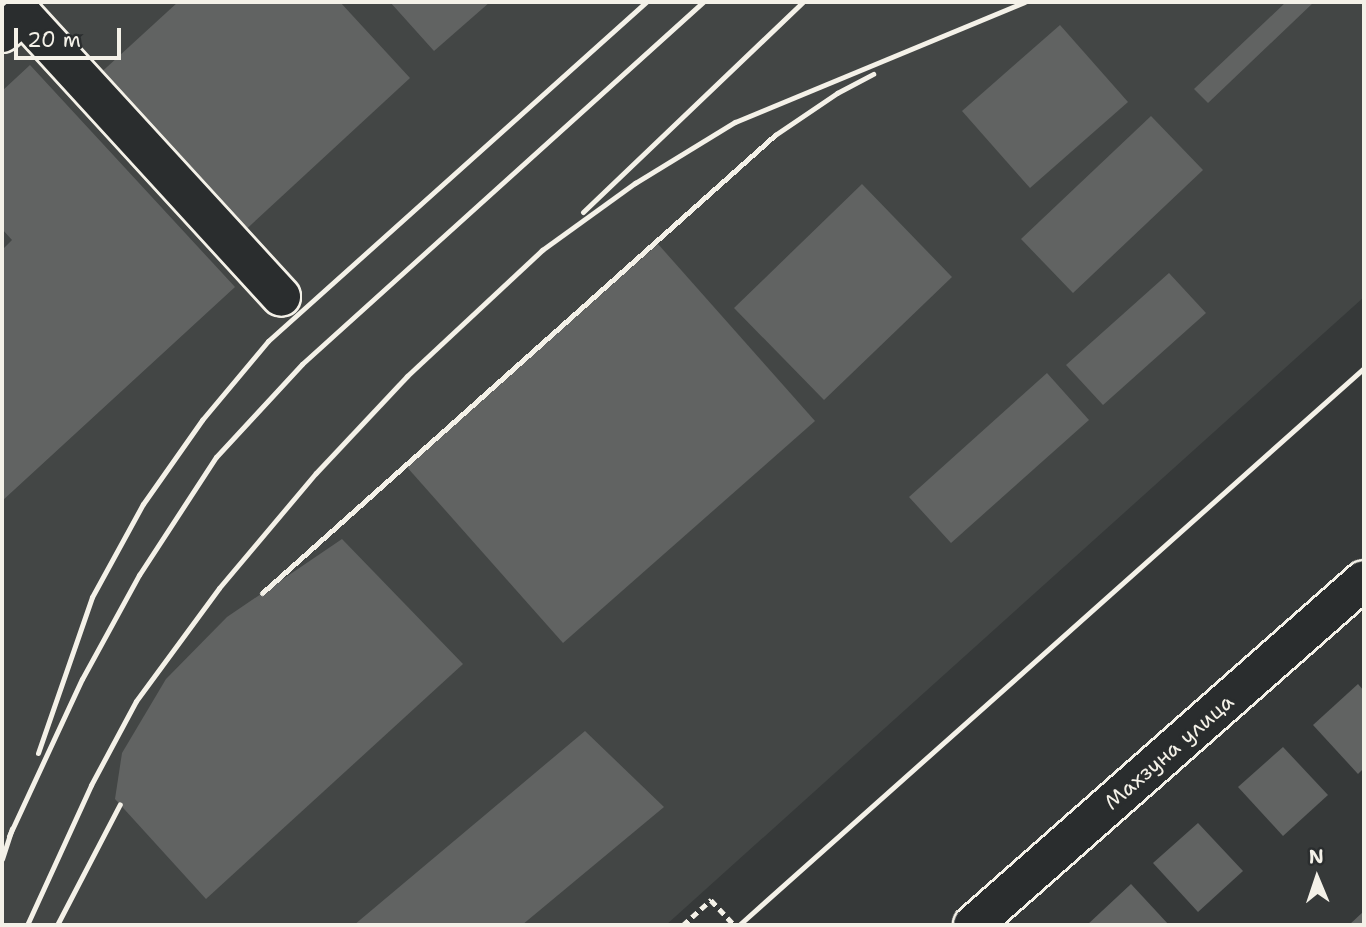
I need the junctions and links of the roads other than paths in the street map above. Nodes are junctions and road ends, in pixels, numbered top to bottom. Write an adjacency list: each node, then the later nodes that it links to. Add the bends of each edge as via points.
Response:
1 (2, 33): 2 (street, via 23,15)
2 (281, 298)
3 (1364, 580): 4 (street, Махзуна улица)
4 (973, 925)

